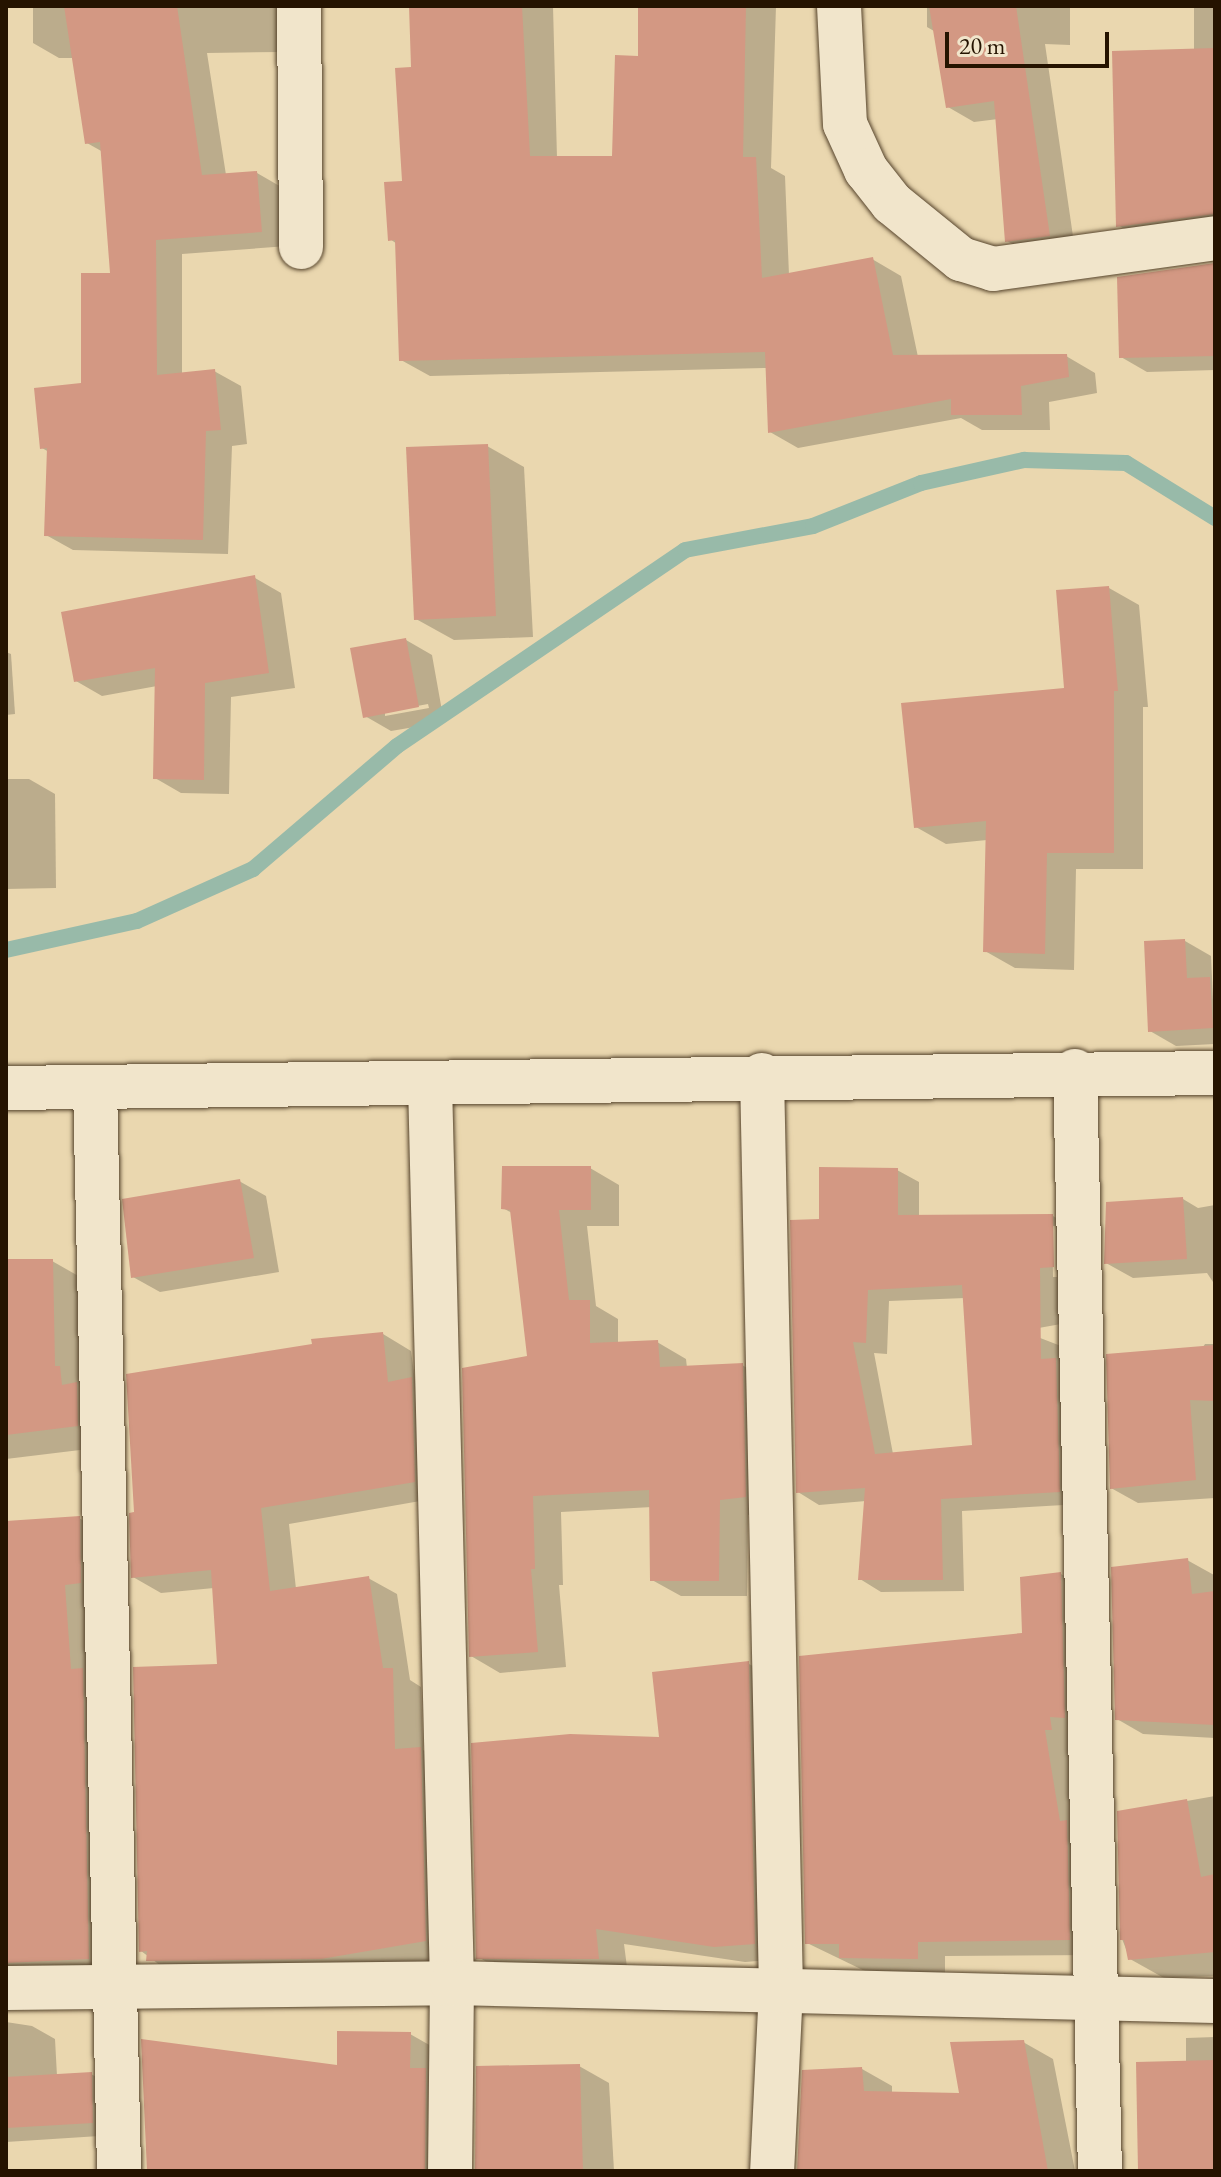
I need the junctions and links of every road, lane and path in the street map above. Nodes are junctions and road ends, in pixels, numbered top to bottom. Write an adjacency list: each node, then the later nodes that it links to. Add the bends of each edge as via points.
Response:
1 (299, 6): 4 (street)
2 (839, 6): 3 (street, via 845,124 866,170 892,203 961,259 993,269)
3 (1215, 238)
4 (301, 247)
5 (1075, 1071): 6 (street); 7 (street); 15 (street)
6 (1215, 1073)
7 (762, 1075): 8 (street); 14 (street)
8 (430, 1083): 9 (street); 11 (street)
9 (95, 1087): 10 (street); 13 (street)
10 (6, 1088)
11 (452, 1983): 13 (street); 14 (street); 18 (street)
12 (6, 1988): 13 (street)
13 (118, 1988): 17 (street)
14 (781, 1989): 15 (street); 19 (street)
15 (1095, 1999): 16 (street); 20 (street)
16 (1215, 2001)
17 (119, 2171)
18 (450, 2171)
19 (772, 2171)
20 (1100, 2171)

